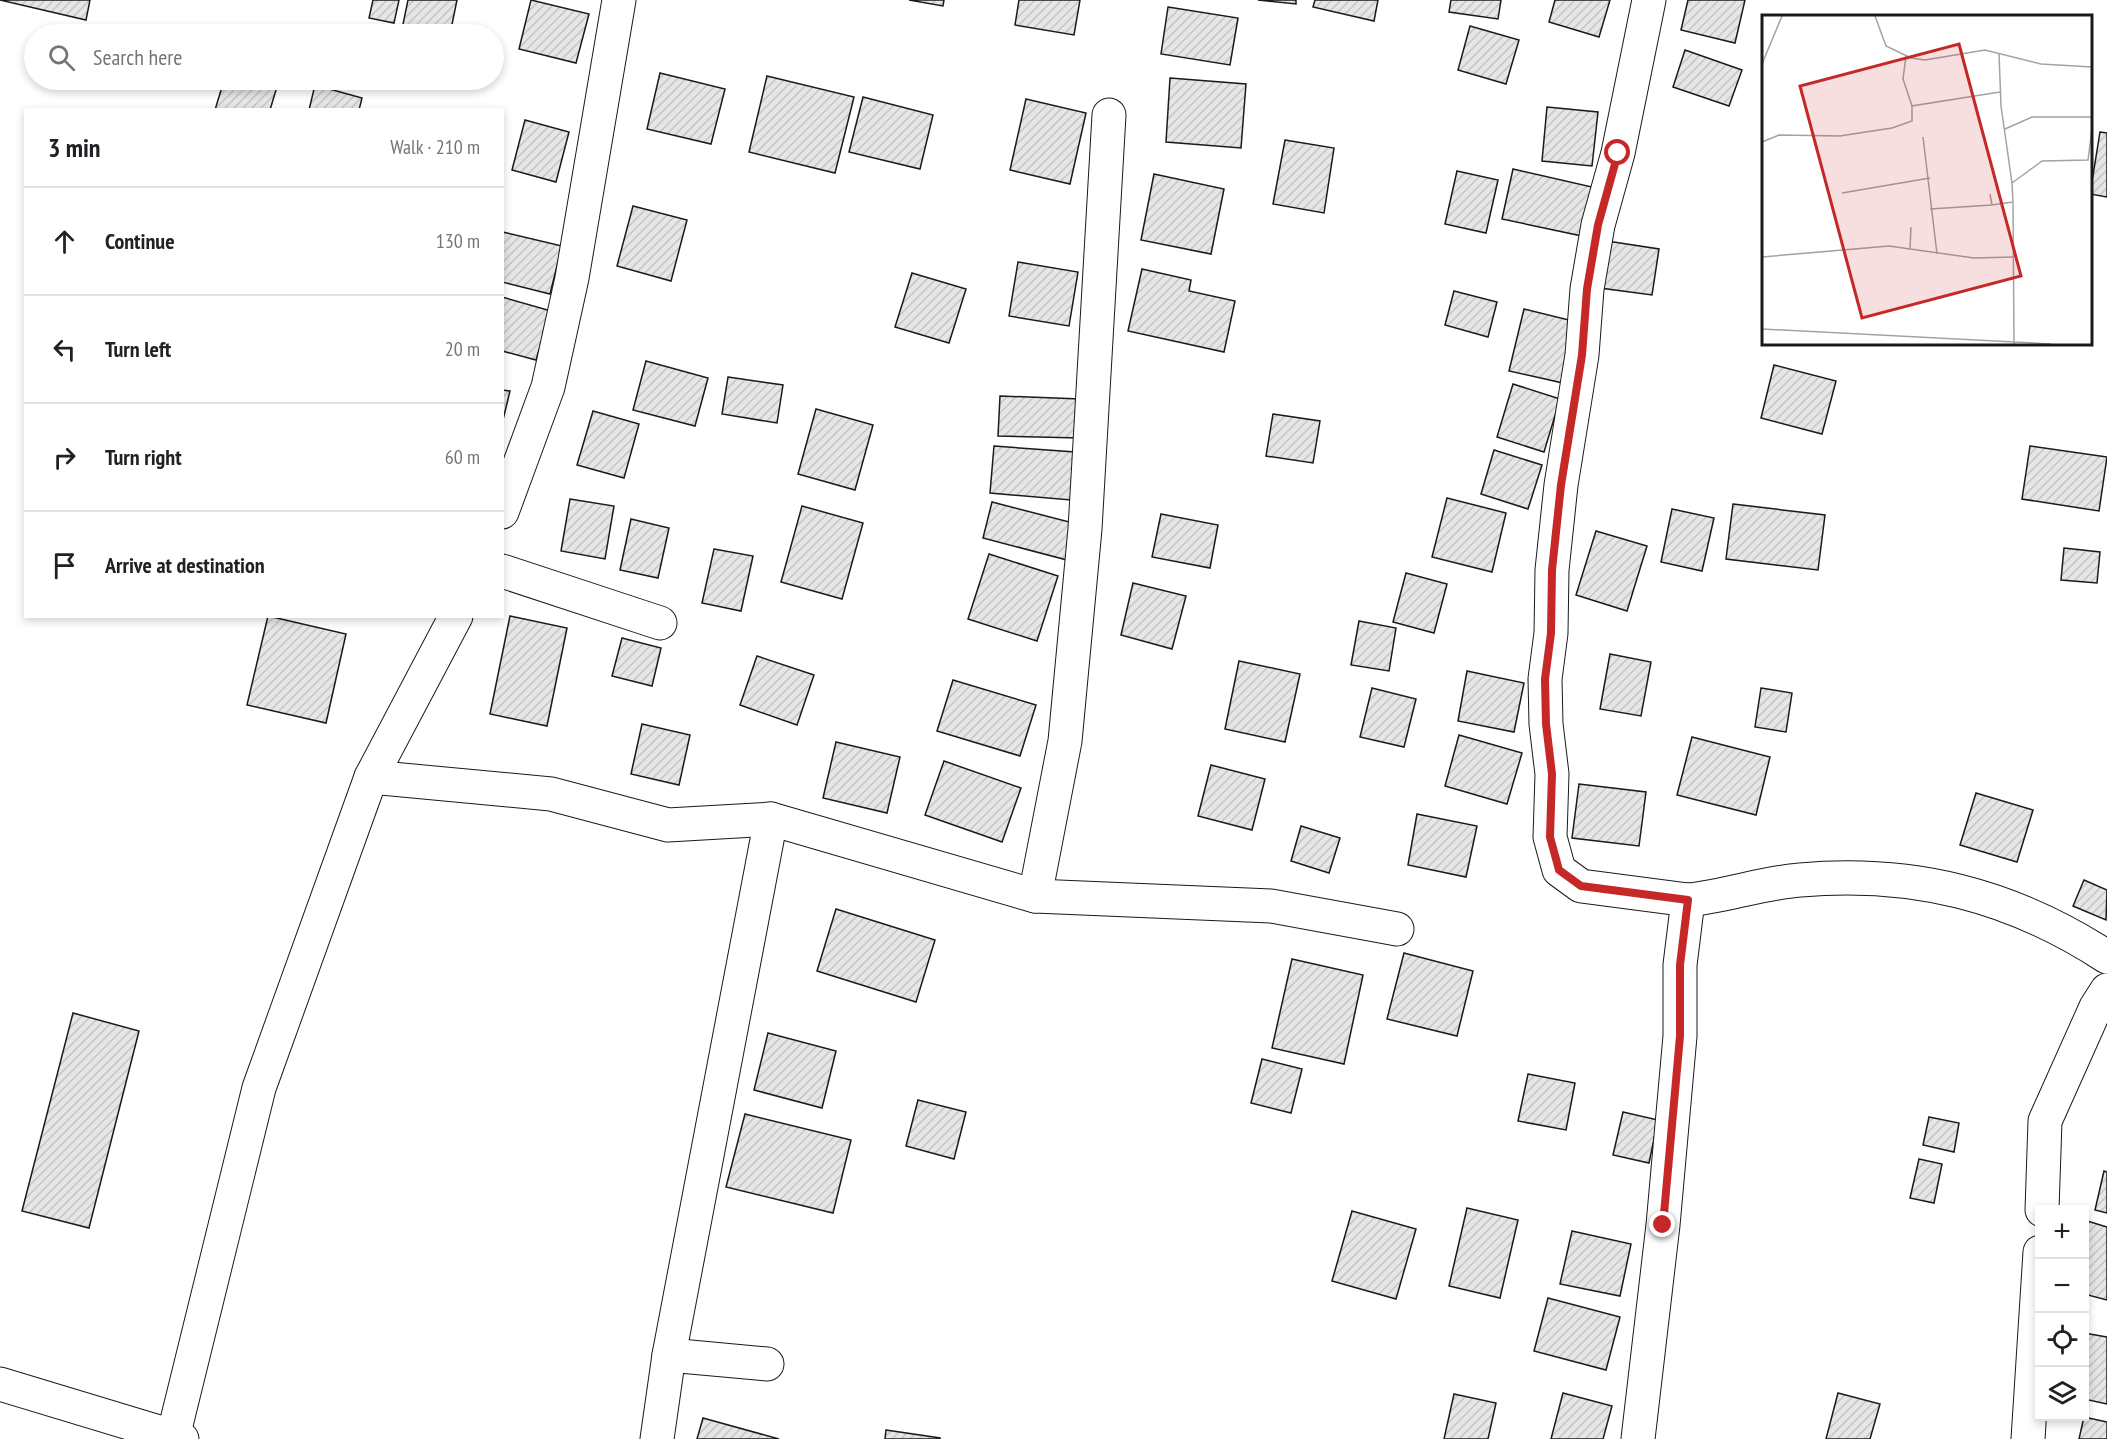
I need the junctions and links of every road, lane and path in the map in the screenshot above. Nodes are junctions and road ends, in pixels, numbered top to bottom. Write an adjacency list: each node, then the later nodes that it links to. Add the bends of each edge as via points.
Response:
1 (619, 0): 4 (street, via 572,278 548,387)
2 (1649, 0): 11 (street, via 1618,153 1598,225 1561,485 1545,679 1552,774 1550,837 1559,870 1581,886)
3 (1109, 115): 10 (street, via 1085,529 1065,741)
4 (504, 507)
5 (504, 572): 7 (street)
6 (455, 618): 8 (street)
7 (660, 622)
8 (371, 777): 9 (street, via 551,794 668,825); 20 (street, via 259,1088)
9 (771, 819): 10 (street); 17 (street)
10 (1035, 896): 12 (street, via 1271,906)
11 (1688, 900): 13 (street, via 1797,880 1871,876 1929,884 2026,913); 22 (street, via 1680,965 1680,1036 1666,1189)
12 (1397, 929)
13 (2107, 957)
14 (2107, 990): 15 (street, via 2096,1006 2045,1121)
15 (2042, 1205)
16 (2040, 1259): 23 (street)
17 (669, 1355): 18 (street); 21 (street)
18 (767, 1364)
19 (0, 1384): 20 (street)
20 (177, 1438)
21 (657, 1439)
22 (1638, 1439)
23 (2028, 1439)

